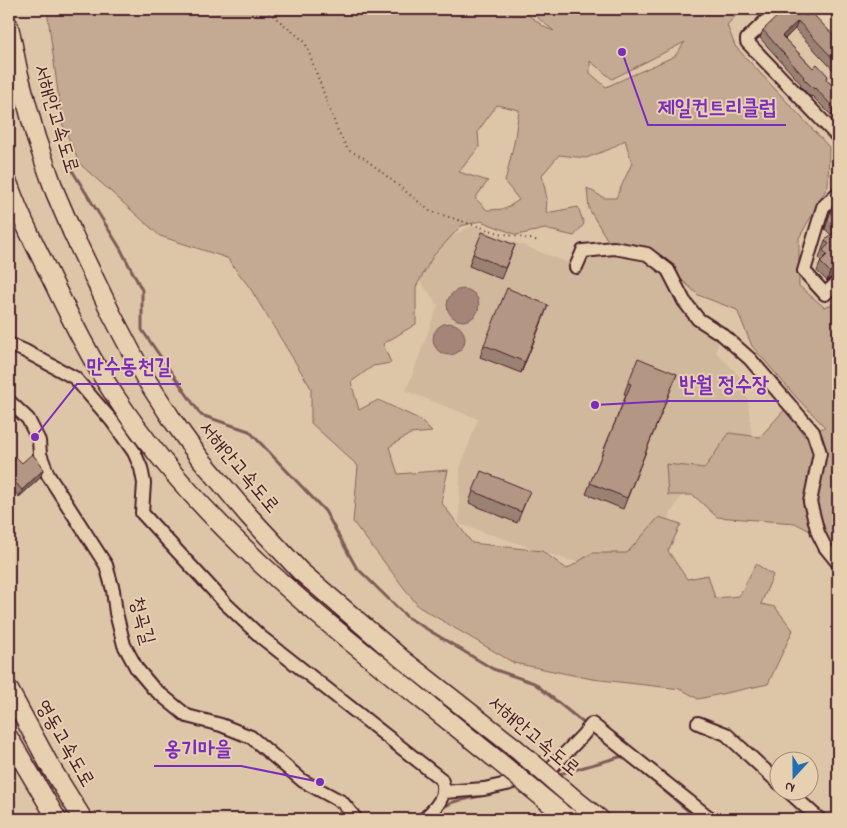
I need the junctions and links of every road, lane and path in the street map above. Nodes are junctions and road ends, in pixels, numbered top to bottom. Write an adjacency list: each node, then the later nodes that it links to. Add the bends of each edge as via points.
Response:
1 (265, 9): 11 (path, via 305,42 348,150 364,158 430,211 499,233)
2 (778, 9): 8 (street, via 747,42)
3 (816, 9): 7 (street)
4 (834, 9): 5 (street)
5 (838, 13)
6 (9, 26): 28 (highway, 서해안고속도로, bridge, via 31,120 55,192 83,257 144,376 199,457 300,571 402,659)
7 (838, 32)
8 (838, 137)
9 (9, 185): 23 (highway, 서해안고속도로, bridge, via 80,336 115,396 177,477 286,588)
10 (838, 193): 13 (street, via 823,207 804,271 825,294)
11 (540, 241)
12 (576, 267): 16 (street, via 583,251 614,248 647,254 668,270 684,301 698,319 750,358 813,432 820,454 810,502 818,533)
13 (838, 282)
14 (9, 344): 21 (street, via 75,378 112,421 141,468 144,483 142,513 226,604 261,637 441,779)
15 (9, 401): 26 (street, 청곡길, via 28,418 39,441 48,475 106,565 124,645 137,669 153,688 187,716 251,737 303,781 342,802)
16 (838, 562)
17 (9, 690): 25 (highway, 영동고속도로)
18 (698, 723): 20 (street, via 726,734)
19 (9, 738): 24 (highway)
20 (770, 775)
21 (444, 792): 27 (street); 29 (street, via 484,790 550,768 592,724)
22 (798, 800): 30 (street)
23 (564, 815)
24 (57, 819)
25 (83, 819)
26 (356, 819)
27 (424, 819)
28 (600, 819)
29 (711, 819)
30 (819, 819)

